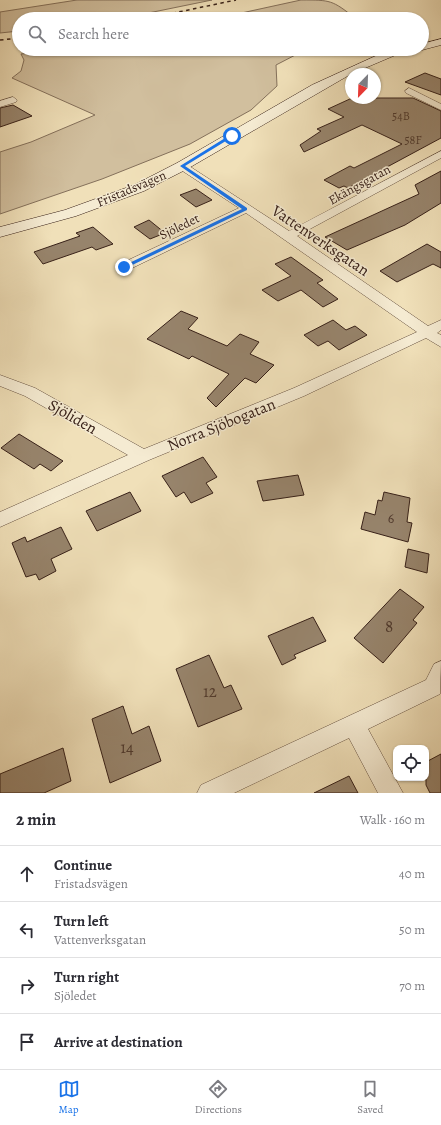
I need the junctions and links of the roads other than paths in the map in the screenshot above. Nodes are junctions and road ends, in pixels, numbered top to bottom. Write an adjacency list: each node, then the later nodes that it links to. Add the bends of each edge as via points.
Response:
1 (441, 36): 2 (street)
2 (429, 40)
3 (441, 42): 4 (street)
4 (429, 46)
5 (385, 56): 7 (street, Fristadsvägen)
6 (395, 56): 7 (street, Fristadsvägen)
7 (360, 67): 13 (street, Fristadsvägen, via 296,98)
8 (409, 91): 11 (street)
9 (12, 100): 10 (street)
10 (0, 104)
11 (441, 107)
12 (441, 154): 16 (street, Ekängsgatan)
13 (182, 166): 14 (street, Vattenverksgatan); 15 (street, Fristadsvägen, via 128,192 72,212)
14 (246, 209): 16 (street, Vattenverksgatan); 17 (street, Sjöledet)
15 (0, 232)
16 (289, 236): 19 (street, Vattenverksgatan)
17 (124, 267)
18 (441, 324): 19 (street, Norra Sjöbogatan)
19 (428, 332): 20 (street, Vattenverksgatan); 22 (street, Norra Sjöbogatan, via 299,392)
20 (441, 342)
21 (0, 380): 22 (street, Sjöliden, via 30,392)
22 (143, 456): 23 (street, Norra Sjöbogatan)
23 (0, 520)
24 (441, 671): 25 (street, via 433,687)
25 (354, 726): 26 (street); 27 (street)
26 (209, 793)
27 (391, 793)

